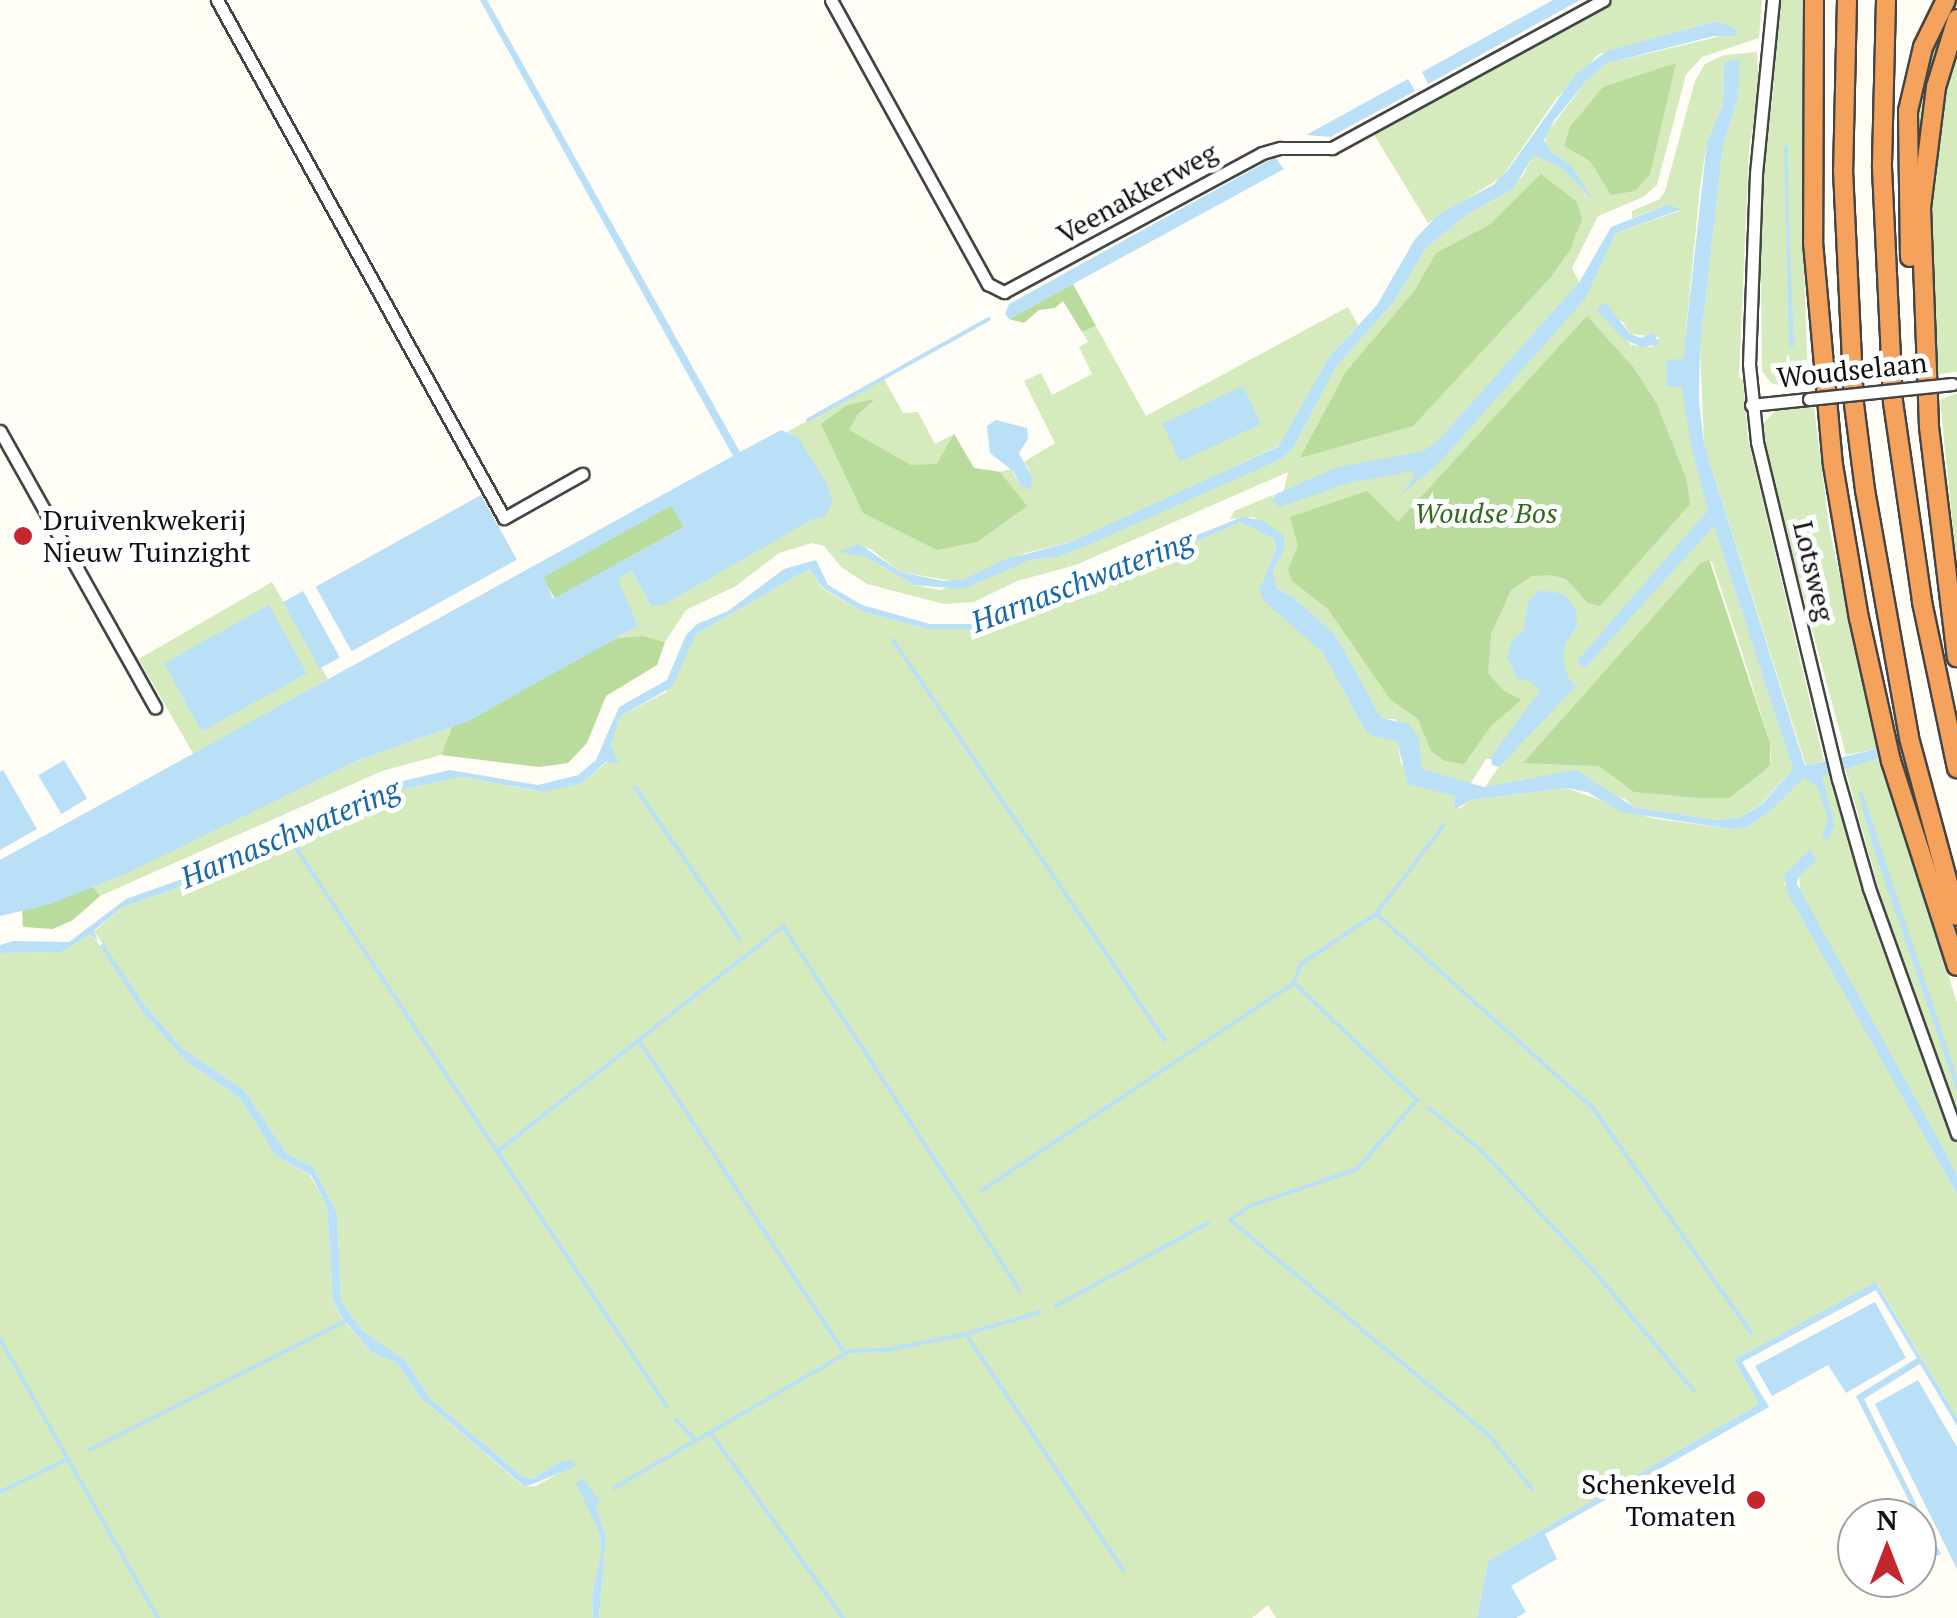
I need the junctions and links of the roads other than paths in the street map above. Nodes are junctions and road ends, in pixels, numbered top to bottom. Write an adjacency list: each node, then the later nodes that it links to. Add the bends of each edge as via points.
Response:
1 (218, 0): 14 (street, via 504,518)
2 (832, 0): 3 (street, Veenakkerweg, via 988,284 1004,292 1262,154 1332,148)
3 (1603, 0)
4 (1773, 0): 12 (street, Lotsweg, via 1756,174)
5 (1814, 0): 19 (highway, via 1813,242 1843,530 1889,752)
6 (1847, 0): 18 (highway, via 1843,170 1854,404 1911,747)
7 (1886, 0): 17 (highway, via 1882,168 1893,402 1922,602)
8 (1946, 0): 10 (highway, via 1912,83 1905,157 1914,336)
9 (1957, 19): 10 (highway, via 1936,87 1924,162)
10 (1926, 380): 15 (highway)
11 (1955, 384): 12 (street, Woudselaan, bridge)
12 (1751, 405): 20 (street, Lotsweg, via 1838,779 1894,965)
13 (0, 431): 16 (street)
14 (582, 474)
15 (1957, 656)
16 (155, 707)
17 (1957, 768)
18 (1957, 916)
19 (1957, 966)
20 (1957, 1134)

